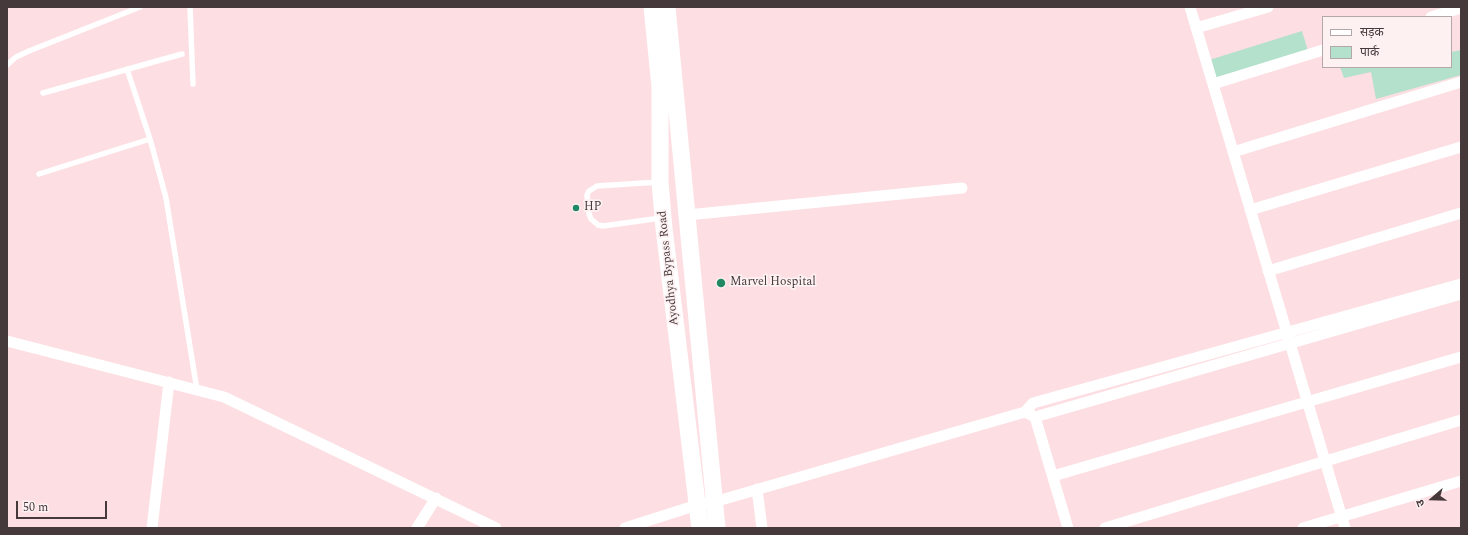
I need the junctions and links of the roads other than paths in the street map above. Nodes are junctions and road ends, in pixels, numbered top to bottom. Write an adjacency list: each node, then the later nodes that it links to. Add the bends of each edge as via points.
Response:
1 (140, 7): 12 (lane, via 29,51)
2 (190, 7): 15 (lane)
3 (652, 7): 23 (main road, Ayodhya Bypass Road, via 660,87)
4 (667, 7): 22 (main road, Ayodhya Bypass Road)
5 (1190, 7): 9 (street)
6 (1268, 7): 9 (street)
7 (1461, 8): 8 (street)
8 (1434, 16)
9 (1196, 28): 16 (street)
10 (1322, 50): 16 (street)
11 (182, 54): 13 (lane)
12 (7, 65)
13 (127, 69): 17 (lane); 18 (lane)
14 (1461, 82): 20 (street)
15 (193, 84)
16 (1212, 84): 20 (street)
17 (43, 93)
18 (150, 139): 21 (lane); 36 (lane, via 166,198)
19 (1461, 147): 25 (street)
20 (1233, 152): 25 (street)
21 (39, 174)
22 (683, 180): 23 (main road); 27 (main road, Ayodhya Bypass Road)
23 (660, 182): 28 (main road, Ayodhya Bypass Road); 28 (lane, via 597,186 587,195 589,214 598,225)
24 (962, 188): 27 (street)
25 (1250, 210): 29 (street)
26 (1461, 213): 29 (street)
27 (687, 215): 28 (main road); 46 (main road, Ayodhya Bypass Road)
28 (663, 218): 47 (main road, Ayodhya Bypass Road)
29 (1268, 271): 32 (street)
30 (1461, 284): 32 (street)
31 (1461, 294): 32 (street)
32 (1289, 338): 37 (street); 38 (street, via 1033,403); 39 (street)
33 (7, 341): 35 (street)
34 (1461, 357): 37 (street)
35 (169, 382): 36 (street); 49 (street)
36 (197, 390): 45 (street, via 224,397)
37 (1307, 402): 41 (street); 42 (street)
38 (1025, 412): 39 (street); 44 (street)
39 (1035, 417): 42 (street)
40 (1461, 420): 41 (street)
41 (1325, 462): 48 (street); 57 (street)
42 (1053, 476): 56 (street)
43 (1461, 481): 48 (street)
44 (757, 489): 46 (street); 55 (street)
45 (436, 498): 50 (street); 51 (street)
46 (714, 502): 47 (street); 54 (main road, Ayodhya Bypass Road)
47 (697, 505): 52 (street); 53 (main road, Ayodhya Bypass Road)
48 (1341, 517): 58 (street); 59 (street)
49 (152, 528)
50 (417, 528)
51 (496, 528)
52 (625, 528)
53 (700, 528)
54 (717, 528)
55 (762, 528)
56 (1068, 528)
57 (1105, 528)
58 (1303, 528)
59 (1345, 528)

